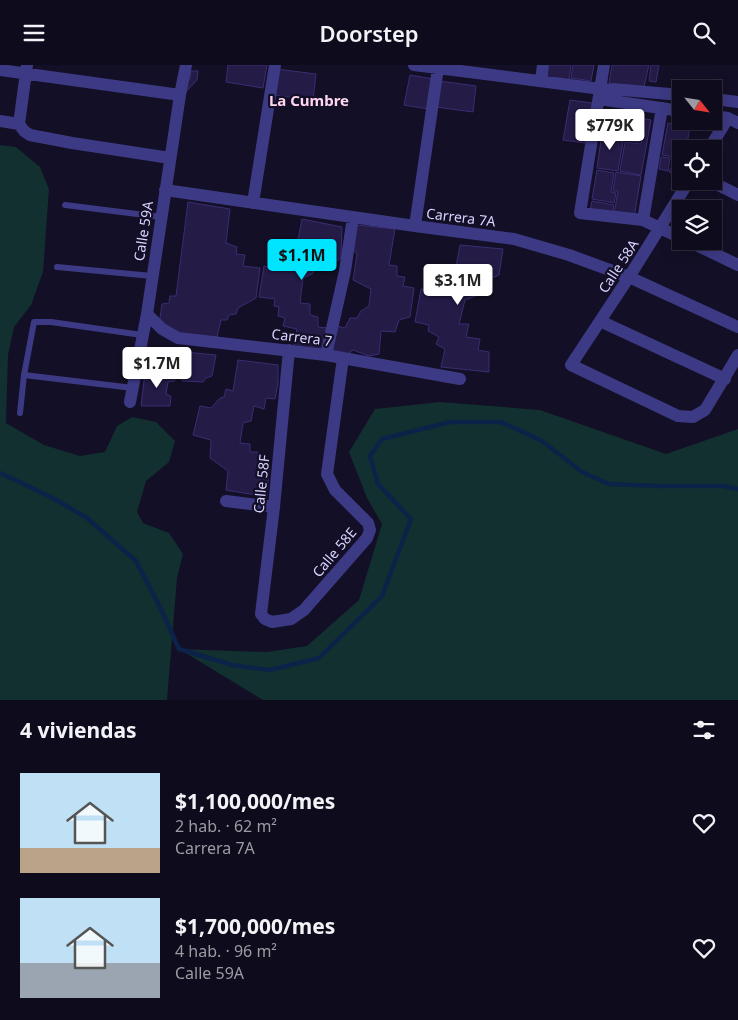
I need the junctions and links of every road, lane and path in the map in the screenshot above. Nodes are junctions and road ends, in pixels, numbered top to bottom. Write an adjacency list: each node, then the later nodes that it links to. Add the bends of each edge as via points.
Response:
1 (186, 65): 13 (street, Calle 59A)
2 (275, 65): 27 (street)
3 (414, 65): 6 (street)
4 (543, 65): 10 (street)
5 (604, 65): 11 (street)
6 (438, 68): 7 (street); 32 (street)
7 (470, 69): 10 (street)
8 (0, 70): 9 (street)
9 (26, 70): 13 (street); 20 (street)
10 (541, 81): 11 (street)
11 (600, 94): 12 (street, via 624,90); 16 (street); 31 (street, via 580,213)
12 (672, 94)
13 (180, 95): 22 (street, Calle 59A)
14 (722, 100): 15 (street)
15 (738, 102)
16 (662, 108): 17 (street); 31 (street)
17 (672, 110)
18 (0, 121): 20 (street)
19 (733, 121): 21 (street)
20 (22, 127): 22 (street, via 30,135)
21 (717, 140)
22 (170, 157): 24 (street, Calle 59A)
23 (722, 187): 26 (street)
24 (165, 190): 27 (street, Carrera 7A); 29 (street, Calle 59A)
25 (683, 190): 33 (street, Calle 58A)
26 (738, 195)
27 (253, 203): 30 (street, Carrera 7A)
28 (65, 205): 29 (lane)
29 (161, 217): 38 (street, Calle 59A)
30 (353, 217): 32 (street, Carrera 7A); 45 (street, via 345,271)
31 (644, 220): 33 (street)
32 (415, 226): 39 (street, Carrera 7A, via 514,239)
33 (660, 228): 34 (street); 39 (street, Calle 58A)
34 (672, 234)
35 (707, 250): 36 (street)
36 (738, 265)
37 (57, 267): 38 (lane)
38 (152, 276): 40 (street, Calle 59A)
39 (630, 277): 41 (street, Calle 58A); 42 (street, Carrera 7A)
40 (147, 314): 43 (street, Calle 59A); 44 (street, Carrera 7, via 162,329 178,338)
41 (600, 321): 50 (street); 50 (street, Calle 58A, via 571,365 678,416 693,417 705,410)
42 (738, 327)
43 (142, 335): 48 (lane, via 34,322); 51 (street, Calle 59A)
44 (289, 351): 45 (street, Carrera 7); 55 (street, Calle 58F)
45 (326, 355): 47 (street, Carrera 7)
46 (738, 355): 50 (street)
47 (343, 358): 49 (street, Carrera 7); 56 (street, Calle 58E, via 328,474 335,490 368,523 370,529 367,538 304,610 291,619 272,622)
48 (24, 375): 51 (lane); 53 (lane)
49 (460, 379)
50 (725, 379)
51 (133, 388): 52 (street, Calle 59A)
52 (130, 402)
53 (20, 413)
54 (226, 501): 55 (street)
55 (274, 507): 56 (street, Calle 58F, via 261,614)
56 (265, 619)

